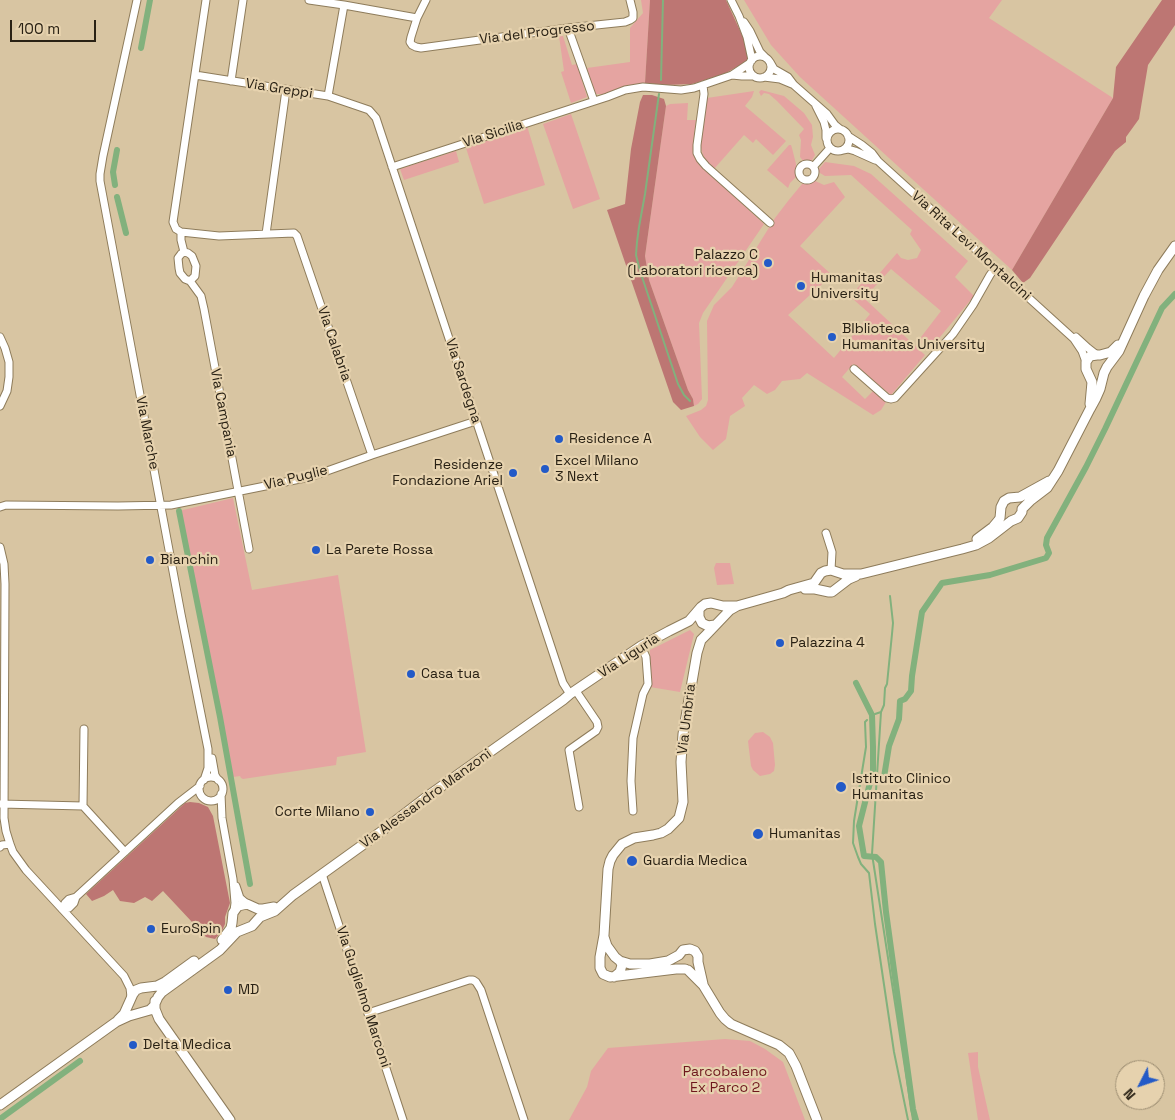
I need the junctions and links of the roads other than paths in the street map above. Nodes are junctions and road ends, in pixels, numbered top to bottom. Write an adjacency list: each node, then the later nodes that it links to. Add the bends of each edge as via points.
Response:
1 (137, 0): 57 (street, Via Marche, via 101,166 100,184)
2 (206, 0): 14 (street, Via Campania)
3 (243, 0): 18 (street)
4 (309, 0): 8 (street)
5 (426, 0): 10 (street)
6 (630, 0): 11 (street, Via del Progresso, via 633,18 630,20)
7 (731, 0): 9 (street, Via Rita Levi Montalcini)
8 (344, 5): 10 (street); 22 (street)
9 (739, 16): 12 (street, Via Rita Levi Montalcini); 13 (street, Via Rita Levi Montalcini, via 750,46)
10 (417, 18): 11 (street, Via del Progresso, via 410,42 412,46 421,48)
11 (568, 28): 23 (street)
12 (767, 59): 13 (street, via 758,56); 17 (street, via 771,69); 20 (street, Via Rita Levi Montalcini)
13 (751, 61): 15 (street); 16 (street, Via Rita Levi Montalcini, via 750,70)
14 (196, 75): 18 (street, Via Greppi); 34 (street, Via Campania, via 173,222)
15 (732, 75): 16 (street); 19 (street, Via Sicilia)
16 (754, 76): 17 (street, Via Rita Levi Montalcini)
17 (764, 77): 20 (street, Via Rita Levi Montalcini)
18 (231, 81): 21 (street, Via Greppi)
19 (703, 85): 23 (street, Via Sicilia, via 681,90 635,88); 33 (street, via 697,153 706,166)
20 (794, 85): 24 (street, Via Rita Levi Montalcini)
21 (286, 90): 22 (street, Via Greppi); 35 (street)
22 (328, 96): 31 (street, Via Sardegna, via 369,110 376,118)
23 (594, 101): 31 (street, Via Sicilia)
24 (813, 102): 25 (street, Via Rita Levi Montalcini); 27 (street, Via Rita Levi Montalcini, via 824,122)
25 (840, 129): 26 (street, Via Rita Levi Montalcini); 27 (street, via 833,129)
26 (848, 136): 29 (street, via 848,143); 30 (street, Via Rita Levi Montalcini)
27 (826, 138): 28 (street, Via Rita Levi Montalcini)
28 (830, 148): 29 (street, Via Rita Levi Montalcini); 32 (street)
29 (841, 151): 30 (street, Via Rita Levi Montalcini, via 848,149)
30 (878, 161): 39 (street, Via Rita Levi Montalcini)
31 (392, 167): 52 (street, Via Sardegna)
32 (813, 167)
33 (770, 223)
34 (181, 232): 35 (street, via 219,236); 38 (street, Via Campania)
35 (266, 234): 53 (street, Via Calabria, via 298,236)
36 (1175, 238): 40 (street)
37 (1175, 246): 40 (street)
38 (184, 252): 41 (street, Via Campania, via 178,258 180,273); 41 (street, Via Campania, via 192,256 196,266 195,276)
39 (995, 268): 42 (street, Via Rita Levi Montalcini); 47 (street, via 953,334 895,398 887,398)
40 (1158, 270): 44 (street)
41 (190, 281): 55 (street, Via Campania, via 201,296 204,309)
42 (1065, 330): 45 (street, Via Rita Levi Montalcini); 46 (street, Via Rita Levi Montalcini, via 1079,346)
43 (0, 337): 50 (street, via 9,362 9,377)
44 (1124, 337): 45 (street, via 1111,352); 48 (street, via 1119,351)
45 (1099, 355): 46 (street, via 1090,356); 48 (street, via 1106,360)
46 (1086, 362): 49 (street)
47 (854, 368)
48 (1105, 370): 49 (street, via 1097,376); 51 (street)
49 (1088, 372): 51 (street, via 1092,386)
50 (0, 406)
51 (1090, 409): 54 (street)
52 (476, 421): 53 (street, Via Puglie); 80 (street, Via Sardegna, via 563,683)
53 (372, 455): 55 (street, Via Puglie, via 310,477)
54 (1051, 480): 56 (street); 59 (street, via 1047,488)
55 (238, 492): 57 (street, Via Puglie); 65 (street, Via Campania)
56 (1015, 498): 59 (street); 60 (street, via 1004,501)
57 (162, 506): 58 (street, Via Puglie); 83 (street, Via Marche)
58 (0, 507)
59 (1022, 509): 61 (street)
60 (1001, 511): 61 (street, via 1008,519); 64 (street, via 996,524)
61 (1015, 519): 64 (street, via 992,536)
62 (826, 533): 66 (street)
63 (0, 547): 81 (street, via 5,584)
64 (964, 548): 67 (street)
65 (249, 549)
66 (834, 571): 67 (street); 68 (street, via 823,572); 69 (street, via 840,579)
67 (861, 574): 69 (street)
68 (818, 578): 70 (street); 71 (street, via 814,583)
69 (839, 586): 70 (street, via 832,592)
70 (823, 590): 71 (street, via 806,589)
71 (783, 594): 73 (street)
72 (716, 605): 73 (street); 74 (street, via 705,604); 77 (street, via 721,611)
73 (737, 606): 77 (street)
74 (700, 610): 75 (street, Via Liguria); 76 (street, via 698,617)
75 (690, 621): 76 (street); 79 (street, Via Liguria)
76 (702, 623): 77 (street, via 711,627); 78 (street)
77 (718, 623): 78 (street, Via Umbria)
78 (702, 640): 104 (street, Via Umbria, via 696,653 684,734 681,762 683,802 679,818 668,829 628,840 613,854 608,869)
79 (641, 646): 80 (street, Via Liguria); 92 (street, via 646,657 648,684 633,738)
80 (573, 693): 91 (street, Via Sardegna, via 598,727 569,750); 96 (street, Via Alessandro Manzoni)
81 (2, 701): 89 (street)
82 (84, 729): 90 (street)
83 (208, 749): 84 (street); 85 (street, via 208,768)
84 (218, 780): 85 (street, via 211,777); 86 (street, via 222,786)
85 (202, 783): 87 (street); 88 (street, via 200,794)
86 (221, 794): 88 (street, via 216,799); 93 (street)
87 (184, 799): 88 (street, via 199,797); 95 (street)
88 (207, 800): 93 (street)
89 (2, 804): 90 (street); 94 (street, via 6,831)
90 (83, 806): 95 (street)
91 (579, 807)
92 (633, 811)
93 (222, 818): 97 (street)
94 (3, 845): 100 (street)
95 (124, 852): 100 (street)
96 (322, 874): 98 (street, Via Alessandro Manzoni); 117 (street, Via Guglielmo Marconi)
97 (233, 879): 99 (street, via 240,898); 101 (street)
98 (283, 904): 99 (street, Via Alessandro Manzoni, via 263,909); 102 (street, Via Alessandro Manzoni)
99 (249, 905): 101 (street, Via Alessandro Manzoni, via 239,905); 102 (street, via 256,912)
100 (62, 909): 110 (street)
101 (233, 914): 103 (street, via 234,923); 113 (street, via 231,928 219,943 166,982)
102 (256, 921): 103 (street, Via Alessandro Manzoni)
103 (246, 928): 115 (street, Via Alessandro Manzoni, via 162,992)
104 (604, 935): 106 (street); 108 (street)
105 (678, 955): 106 (street, via 668,961 650,964 630,964); 107 (street, via 685,949 693,950); 109 (street, via 679,964)
106 (618, 959): 108 (street, via 608,956); 111 (street, via 621,971)
107 (698, 962): 109 (street); 112 (street)
108 (600, 964): 111 (street, via 607,977)
109 (687, 970): 111 (street); 112 (street)
110 (124, 976): 113 (street); 114 (street)
111 (614, 977)
112 (703, 985): 124 (street, via 725,1020 789,1052)
113 (143, 988): 114 (street, via 136,990); 115 (street, via 152,992)
114 (131, 998): 116 (street, via 135,1008); 119 (street, via 124,1014)
115 (155, 1002): 116 (street); 118 (street)
116 (145, 1012): 118 (street); 119 (street)
117 (368, 1012): 122 (street, Via Guglielmo Marconi); 123 (street, via 469,980 476,982 482,990)
118 (159, 1019): 121 (street)
119 (116, 1022): 120 (street)
120 (0, 1105)
121 (230, 1120)
122 (403, 1120)
123 (524, 1120)
124 (817, 1120)

